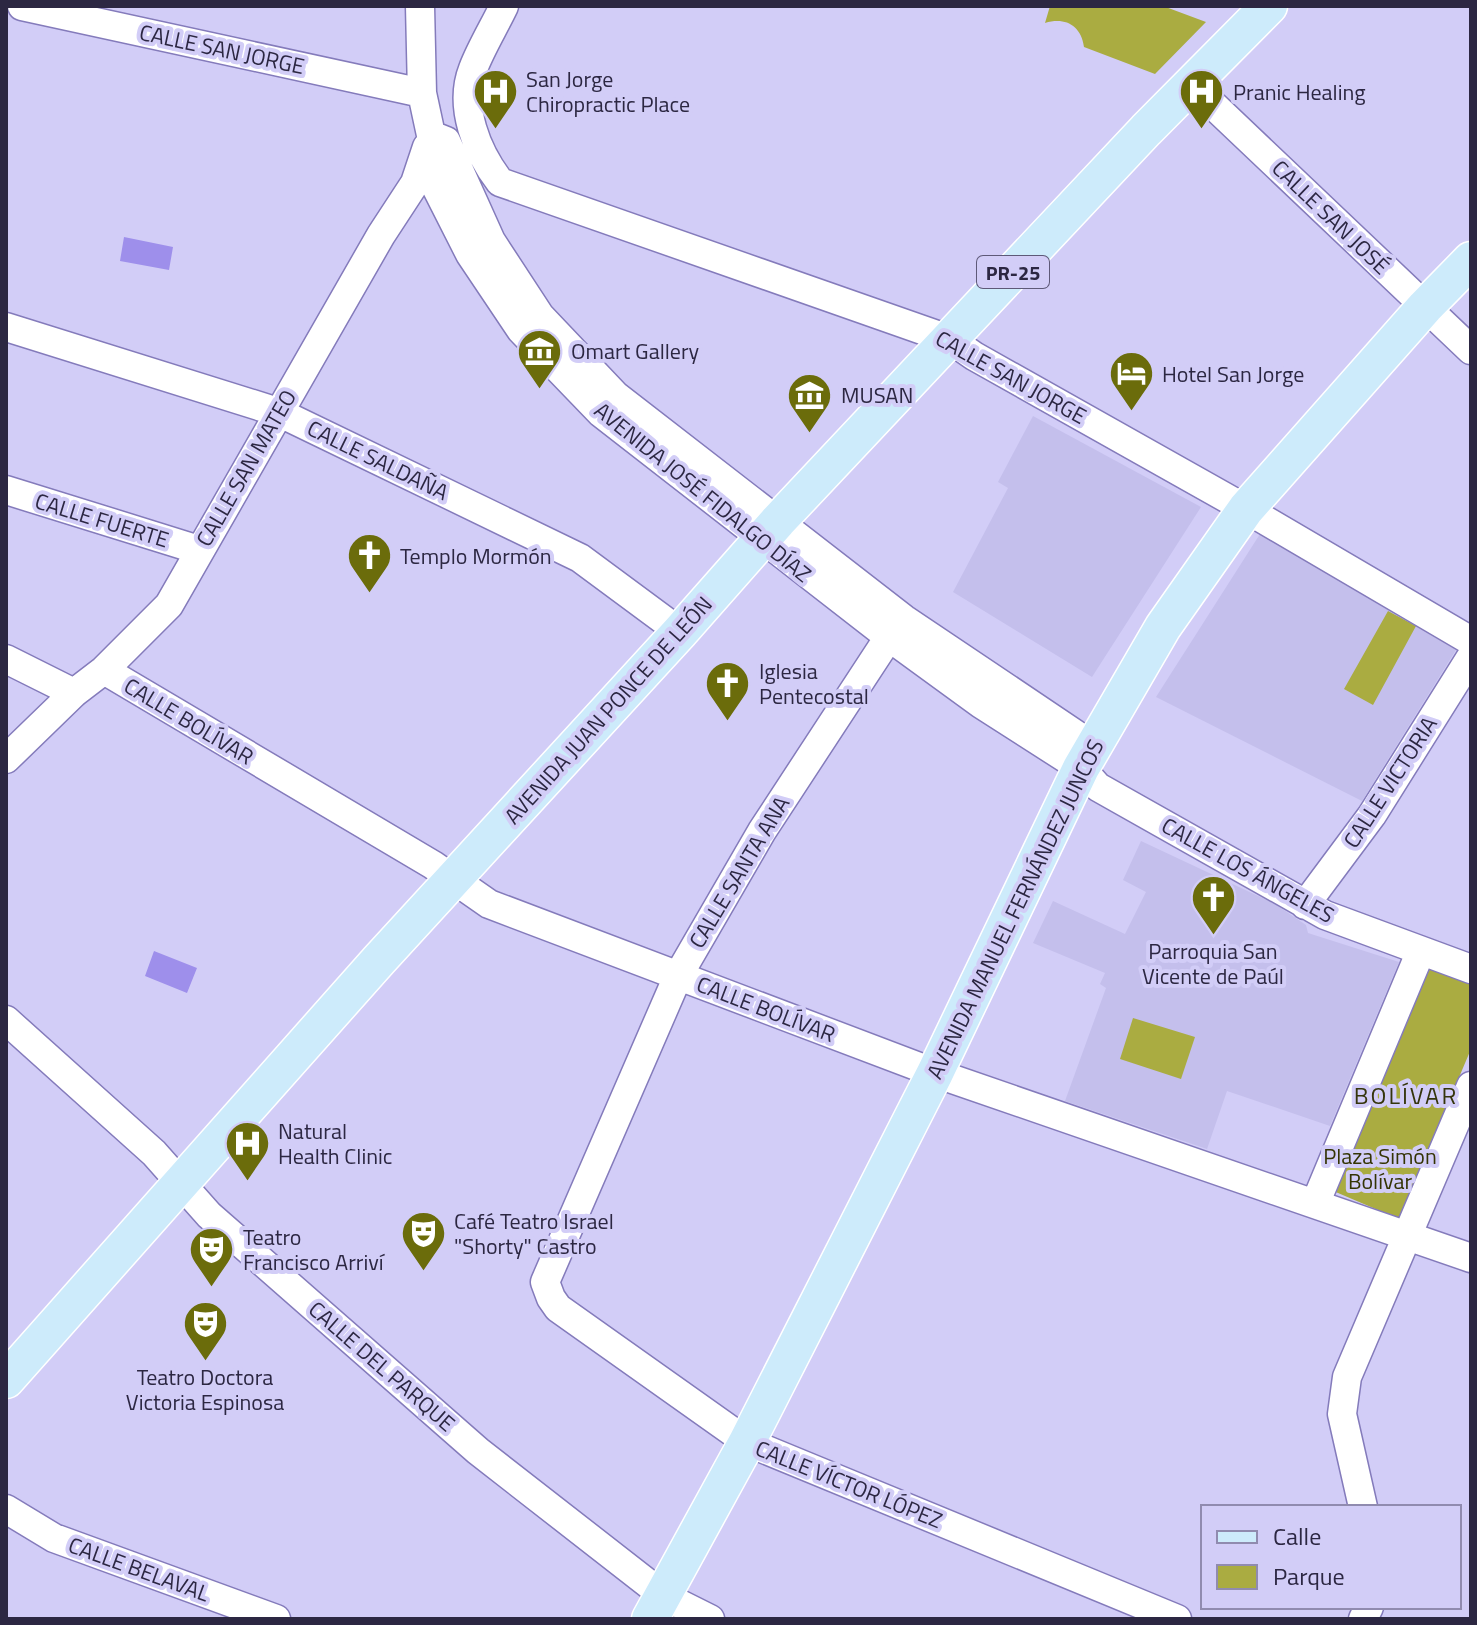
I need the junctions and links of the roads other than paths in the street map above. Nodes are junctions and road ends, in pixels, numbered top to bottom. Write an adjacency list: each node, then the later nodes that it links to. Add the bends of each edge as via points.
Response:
1 (22, 6): 6 (street, CALLE SAN JORGE)
2 (420, 6): 6 (street, AVENIDA JOSÉ FIDALGO DÍAZ)
3 (504, 6): 11 (street, CALLE SAN JORGE, via 472,72 468,112 482,159 500,182)
4 (1269, 6): 5 (main road, PR-25)
5 (1191, 84): 9 (street, CALLE SAN JOSÉ); 11 (main road, PR-25)
6 (422, 93): 7 (street, AVENIDA JOSÉ FIDALGO DÍAZ)
7 (431, 135): 13 (street, CALLE SAN MATEO, via 415,183); 16 (street, AVENIDA JOSÉ FIDALGO DÍAZ, via 436,187 470,254 521,330 601,413)
8 (1471, 260): 9 (main road, AVENIDA MANUEL FERNÁNDEZ JUNCOS)
9 (1425, 307): 12 (street, CALLE SAN JOSÉ); 15 (main road, AVENIDA MANUEL FERNÁNDEZ JUNCOS)
10 (6, 327): 13 (street, CALLE SALDAÑA)
11 (951, 340): 15 (street, CALLE SAN JORGE); 16 (main road, PR-25)
12 (1471, 350)
13 (278, 412): 17 (street, CALLE SAN MATEO); 18 (street, CALLE SALDAÑA, via 580,558)
14 (6, 490): 17 (street, CALLE FUERTE)
15 (1246, 509): 20 (street, CALLE SAN JORGE); 25 (main road, AVENIDA MANUEL FERNÁNDEZ JUNCOS, via 1163,627)
16 (770, 530): 18 (main road, AVENIDA JUAN PONCE DE LEÓN / PR-25); 19 (street, AVENIDA JOSÉ FIDALGO DÍAZ); 25 (street, AVENIDA JOSÉ FIDALGO DÍAZ, via 904,619)
17 (199, 550): 23 (street, CALLE SAN MATEO, via 169,605)
18 (680, 632): 27 (main road, AVENIDA JUAN PONCE DE LEÓN / PR-25)
19 (889, 637): 25 (street, AVENIDA JOSÉ FIDALGO DÍAZ, via 981,704); 31 (street, CALLE SANTA ANA, via 762,831)
20 (1471, 641)
21 (1471, 657): 28 (street, CALLE VICTORIA, via 1372,815)
22 (6, 659): 24 (street)
23 (104, 670): 24 (street, CALLE SAN MATEO); 27 (street, CALLE BOLÍVAR)
24 (74, 693): 26 (street, CALLE SAN MATEO)
25 (1087, 757): 28 (street, CALLE LOS ÁNGELES, via 1098,787); 33 (main road, AVENIDA MANUEL FERNÁNDEZ JUNCOS)
26 (6, 759)
27 (453, 879): 31 (street, CALLE BOLÍVAR, via 489,904); 35 (main road, PR-25)
28 (1305, 905): 29 (street, CALLE LOS ÁNGELES)
29 (1420, 953): 30 (street, CALLE LOS ÁNGELES); 36 (street)
30 (1471, 969)
31 (678, 976): 33 (street, CALLE BOLÍVAR); 39 (street, CALLE SANTA ANA, via 545,1282)
32 (6, 1020): 35 (street, CALLE DEL PARQUE)
33 (935, 1073): 36 (street, CALLE BOLÍVAR); 41 (main road, AVENIDA MANUEL FERNÁNDEZ JUNCOS)
34 (1471, 1086): 37 (street)
35 (182, 1183): 40 (main road, PR-25); 44 (street, CALLE DEL PARQUE, via 209,1215)
36 (1315, 1204): 37 (street, CALLE BOLÍVAR)
37 (1405, 1236): 38 (street, CALLE BOLÍVAR); 42 (street, via 1347,1377 1342,1414)
38 (1471, 1258)
39 (551, 1298): 41 (street, CALLE VÍCTOR LÓPEZ)
40 (6, 1380)
41 (747, 1442): 44 (main road, AVENIDA MANUEL FERNÁNDEZ JUNCOS); 47 (street, CALLE VÍCTOR LÓPEZ)
42 (1363, 1505)
43 (6, 1509): 45 (street, CALLE BELAVAL, via 54,1538)
44 (657, 1607): 46 (street, CALLE DEL PARQUE)
45 (276, 1619)
46 (710, 1619)
47 (1177, 1619)

